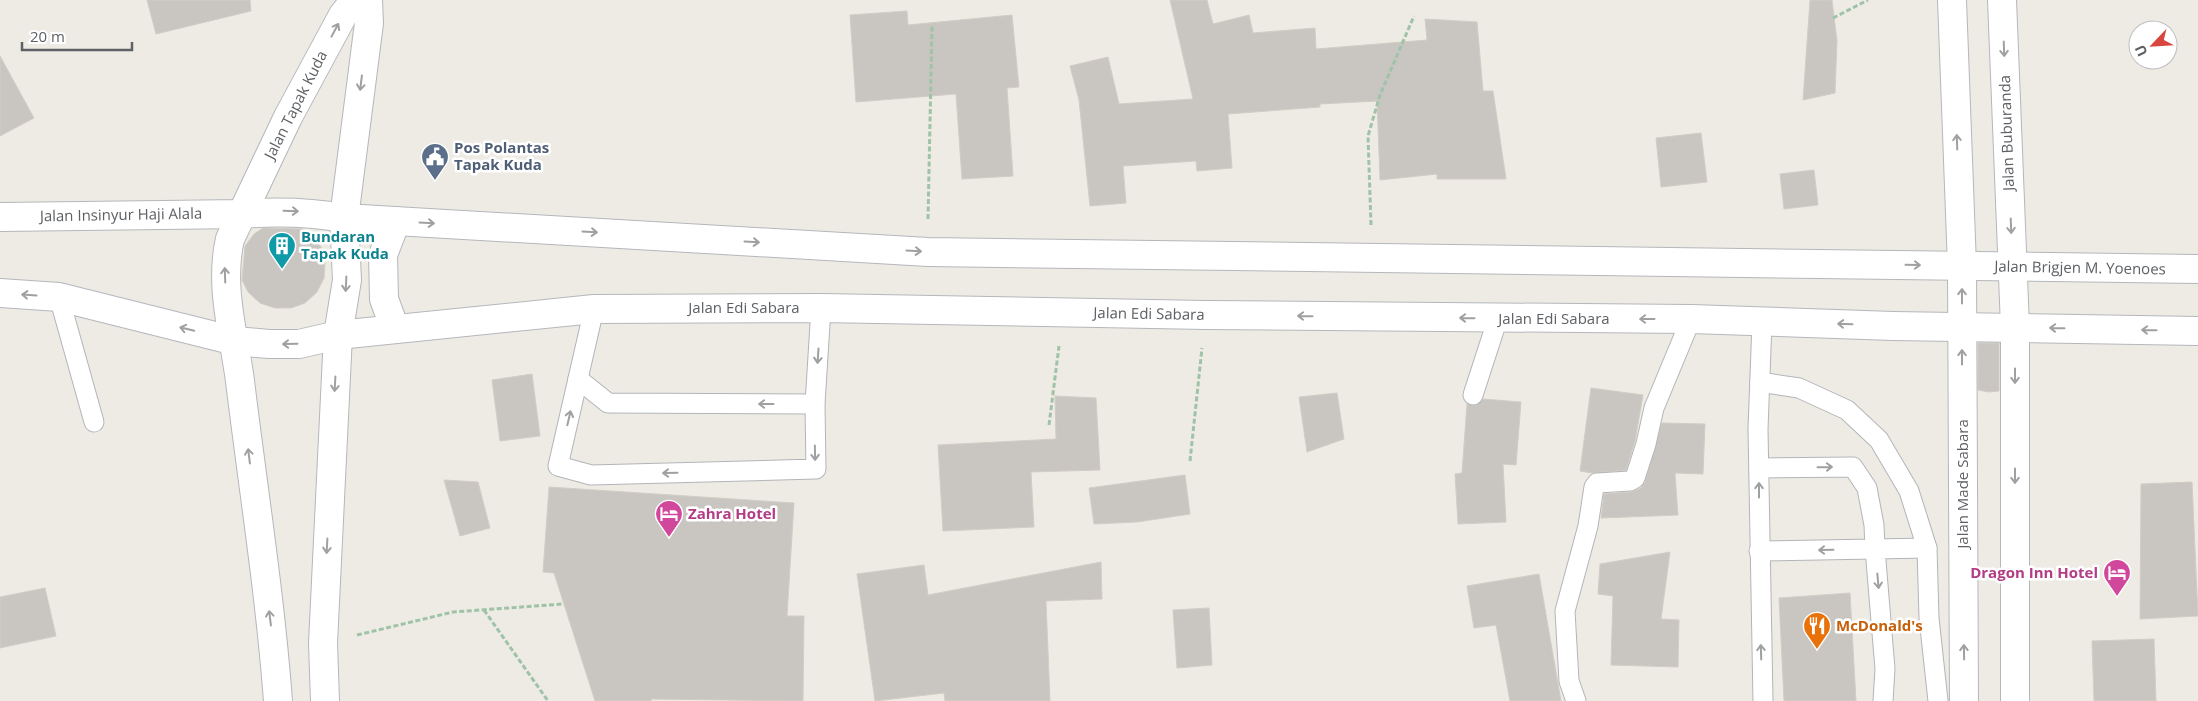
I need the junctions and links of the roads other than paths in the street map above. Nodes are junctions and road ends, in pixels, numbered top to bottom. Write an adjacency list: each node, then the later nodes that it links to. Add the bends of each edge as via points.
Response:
1 (355, 0): 5 (main road, Jalan Tapak Kuda, one-way to 1, via 297,100 343,15)
2 (368, 0): 7 (main road, one-way to 7, via 369,23)
3 (1952, 0): 9 (main road, one-way to 3)
4 (2002, 0): 10 (main road, Jalan Buburanda, one-way to 10)
5 (242, 214): 6 (main road, Jalan Insinyur Haji Alala); 7 (main road, one-way to 7, via 292,211); 24 (main road, one-way to 5, via 225,257)
6 (0, 217)
7 (344, 218): 8 (main road); 23 (main road, one-way to 23, via 347,280)
8 (396, 221): 9 (main road, one-way to 9, via 928,252); 21 (main road, via 383,255 384,298)
9 (1962, 266): 10 (main road, Jalan Brigjen M. Yoenoes); 19 (main road, Jalan Made Sabara, one-way to 9)
10 (2012, 267): 11 (main road, Jalan Brigjen M. Yoenoes); 20 (main road, Jalan Buburanda)
11 (2198, 269)
12 (0, 293): 13 (main road, one-way to 12)
13 (59, 297): 24 (main road, one-way to 13); 29 (lane)
14 (822, 308): 15 (main road, Jalan Edi Sabara); 16 (main road, Jalan Edi Sabara, one-way to 14); 28 (lane, one-way to 28)
15 (594, 309): 21 (main road, Jalan Edi Sabara); 25 (lane)
16 (1498, 318): 17 (main road, Jalan Edi Sabara, one-way to 16); 27 (lane)
17 (1692, 319): 18 (main road, Jalan Edi Sabara); 36 (lane, via 1654,408 1635,478 1596,483 1594,487 1588,526 1565,611 1569,681)
18 (1762, 322): 19 (main road, Jalan Edi Sabara, one-way to 18); 26 (lane)
19 (1962, 326): 20 (main road, Jalan Edi Sabara); 40 (main road, Jalan Made Sabara, one-way to 19)
20 (2015, 327): 22 (main road, one-way to 20); 41 (main road, one-way to 41)
21 (395, 329): 23 (main road, Jalan Edi Sabara)
22 (2198, 331)
23 (338, 335): 24 (main road, one-way to 24, via 299,344); 35 (main road, one-way to 35, via 324,655)
24 (235, 341): 34 (main road, one-way to 24)
25 (578, 379): 28 (lane, one-way to 25, via 608,403); 28 (lane, one-way to 25, via 816,470 590,475 558,466)
26 (1760, 382): 30 (lane); 31 (lane, via 1799,388 1847,410 1879,440 1909,491)
27 (1473, 395)
28 (815, 404)
29 (94, 422)
30 (1759, 468): 32 (lane, one-way to 32, via 1853,466 1867,488); 33 (lane, one-way to 30)
31 (1927, 548): 32 (lane); 39 (lane, via 1929,618)
32 (1875, 549): 33 (lane, one-way to 33); 38 (lane, one-way to 38, via 1885,669)
33 (1759, 552): 37 (lane, one-way to 33)
34 (278, 701)
35 (325, 701)
36 (1576, 701)
37 (1762, 701)
38 (1884, 701)
39 (1938, 701)
40 (1964, 701)
41 (2015, 701)

